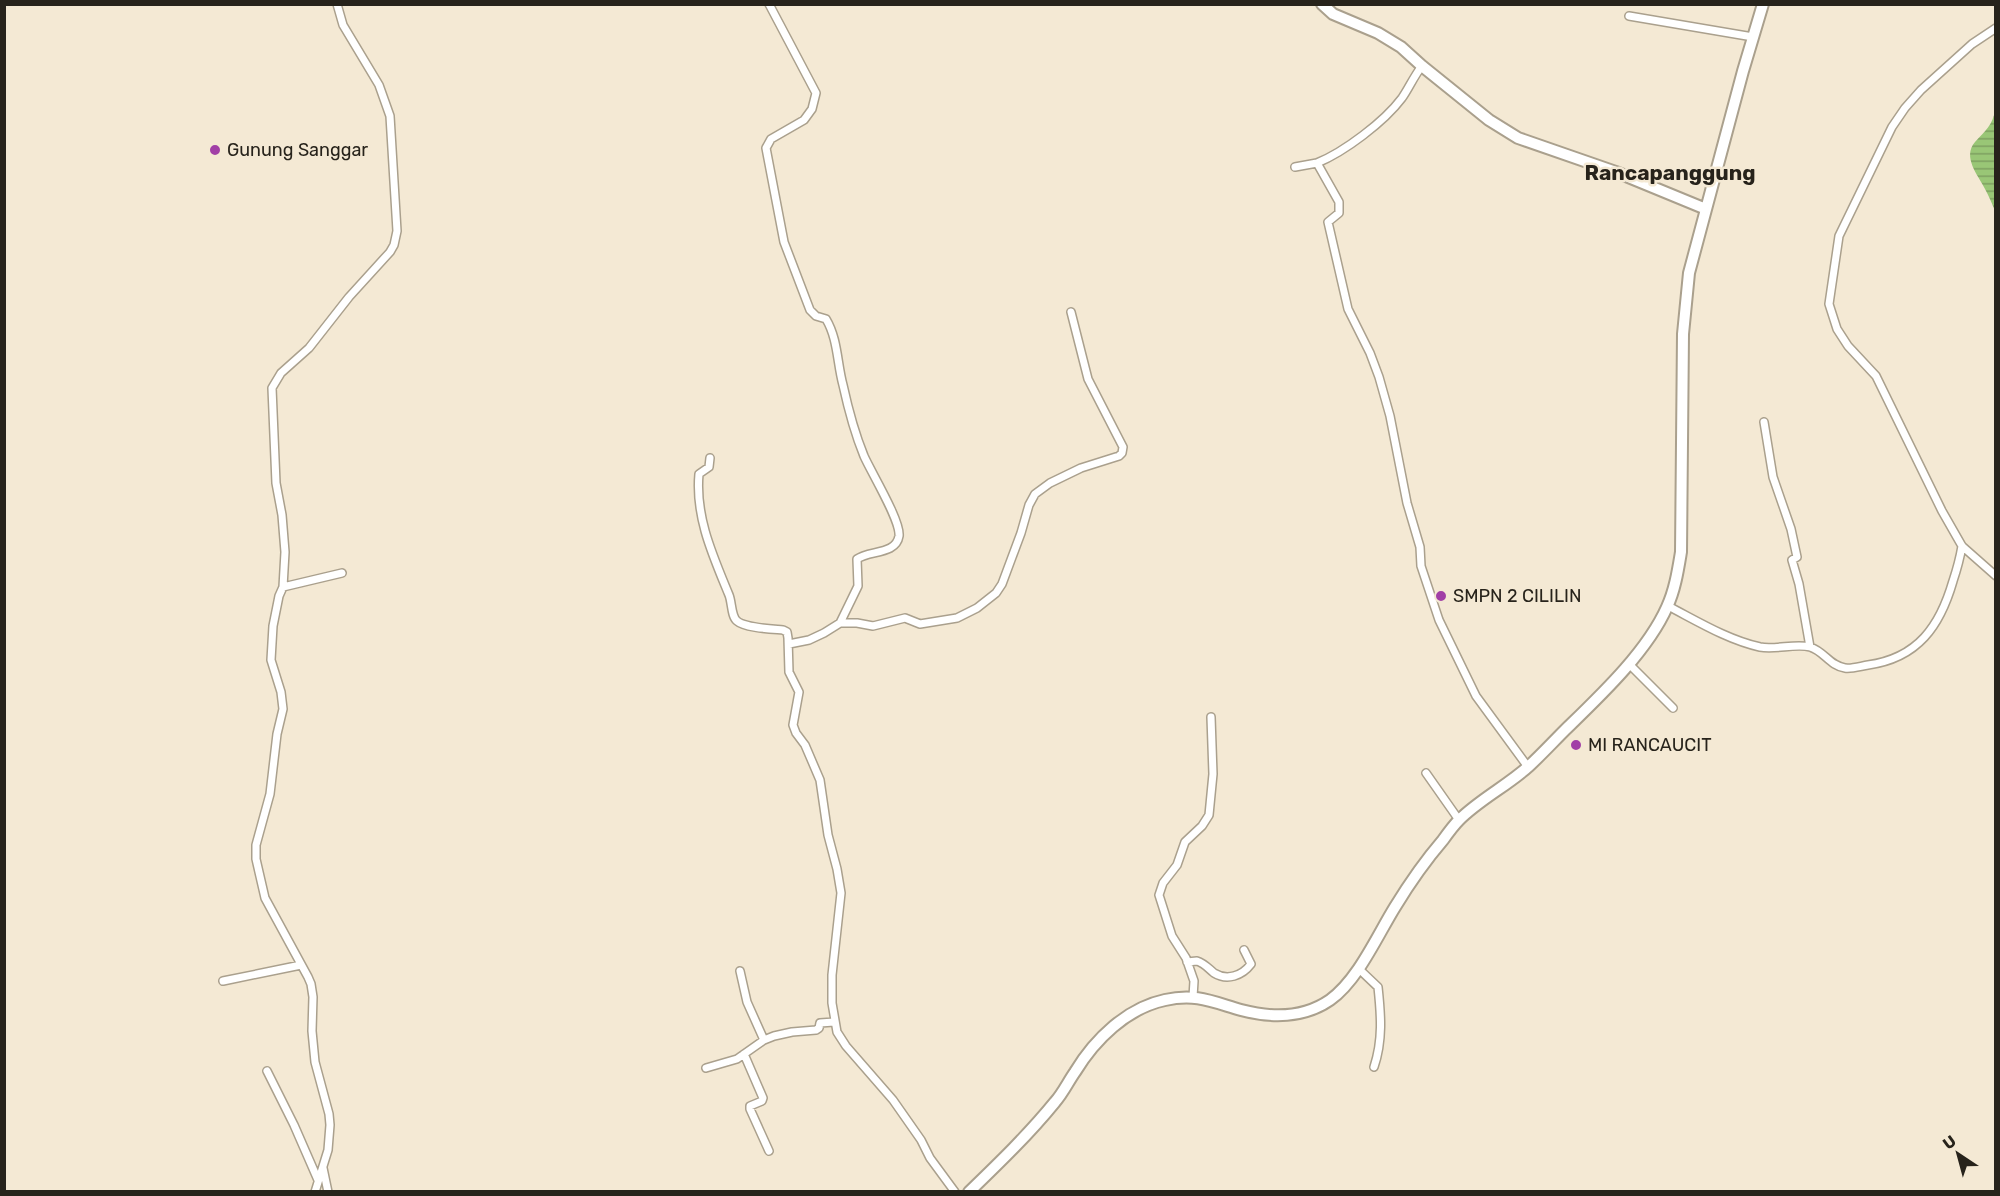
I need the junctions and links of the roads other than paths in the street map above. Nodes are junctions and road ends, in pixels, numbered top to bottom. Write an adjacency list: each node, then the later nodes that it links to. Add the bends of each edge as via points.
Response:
1 (337, 4): 18 (street, via 343,25 379,85 390,116 397,231 390,252 309,348 280,373 272,388 276,483 284,531)
2 (769, 4): 20 (street, via 816,93 804,120 771,139 766,148 784,242 810,310 831,326 842,384 863,453 899,535 888,549 857,559 858,586)
3 (1322, 4): 8 (main road, via 1333,14 1387,38)
4 (1763, 4): 7 (main road)
5 (1629, 16): 7 (street)
6 (1995, 28): 15 (street, via 1921,90 1892,127 1839,236 1829,304 1842,338 1876,376)
7 (1753, 37): 11 (main road)
8 (1422, 66): 9 (street, via 1401,99 1370,131); 11 (main road, via 1518,138 1651,185)
9 (1317, 163): 10 (street); 26 (street, via 1340,204 1340,213 1328,222 1341,281 1348,309 1379,377 1432,600 1476,696)
10 (1295, 167)
11 (1706, 209): 19 (main road, via 1686,294 1681,394 1681,552)
12 (1071, 312): 20 (street, via 1088,379 1123,447 1122,453 1081,468 1035,494 1002,584 977,608 957,618 920,624 904,618 873,626)
13 (1764, 422): 22 (street, via 1773,477 1797,557 1792,560)
14 (710, 458): 21 (street, via 709,468 699,474 700,514 734,617 743,624 785,630)
15 (1962, 546): 17 (street); 22 (street, via 1947,600 1929,634 1916,646 1878,664 1845,668)
16 (342, 573): 18 (street)
17 (1995, 576)
18 (283, 587): 31 (street, via 273,626 270,660 283,709 256,859 265,898)
19 (1668, 606): 22 (street, via 1747,643 1777,648); 23 (main road)
20 (840, 623): 21 (street, via 816,637)
21 (789, 644): 36 (street, via 789,672 799,692 793,725 820,780 841,893 831,975)
22 (1810, 647)
23 (1629, 664): 24 (street); 26 (main road)
24 (1673, 708)
25 (1211, 717): 30 (street, via 1213,774 1209,815 1185,842 1159,895 1172,936)
26 (1528, 767): 28 (main road)
27 (1426, 773): 28 (street)
28 (1459, 820): 32 (main road, via 1397,903)
29 (1244, 950): 30 (street, via 1251,964 1230,977 1218,975 1197,960)
30 (1187, 962): 35 (street, via 1194,981)
31 (301, 965): 34 (street); 43 (street, via 311,984 315,1062 329,1114)
32 (1358, 968): 35 (main road, via 1329,1000 1291,1015 1243,1010); 39 (street, via 1378,987 1381,1033)
33 (740, 971): 37 (street, via 747,1002)
34 (223, 981)
35 (1193, 997): 48 (main road, via 1150,1004 1109,1029 1076,1070 1062,1095)
36 (834, 1022): 37 (street, via 820,1023 816,1030); 47 (street, via 840,1039 893,1100)
37 (764, 1040): 38 (street)
38 (744, 1054): 40 (street); 42 (street, via 764,1098 750,1109)
39 (1374, 1067)
40 (706, 1068)
41 (267, 1071): 44 (street)
42 (769, 1151)
43 (323, 1168): 44 (street); 46 (street)
44 (318, 1180): 45 (street)
45 (315, 1191)
46 (328, 1191)
47 (955, 1191)
48 (969, 1191)

